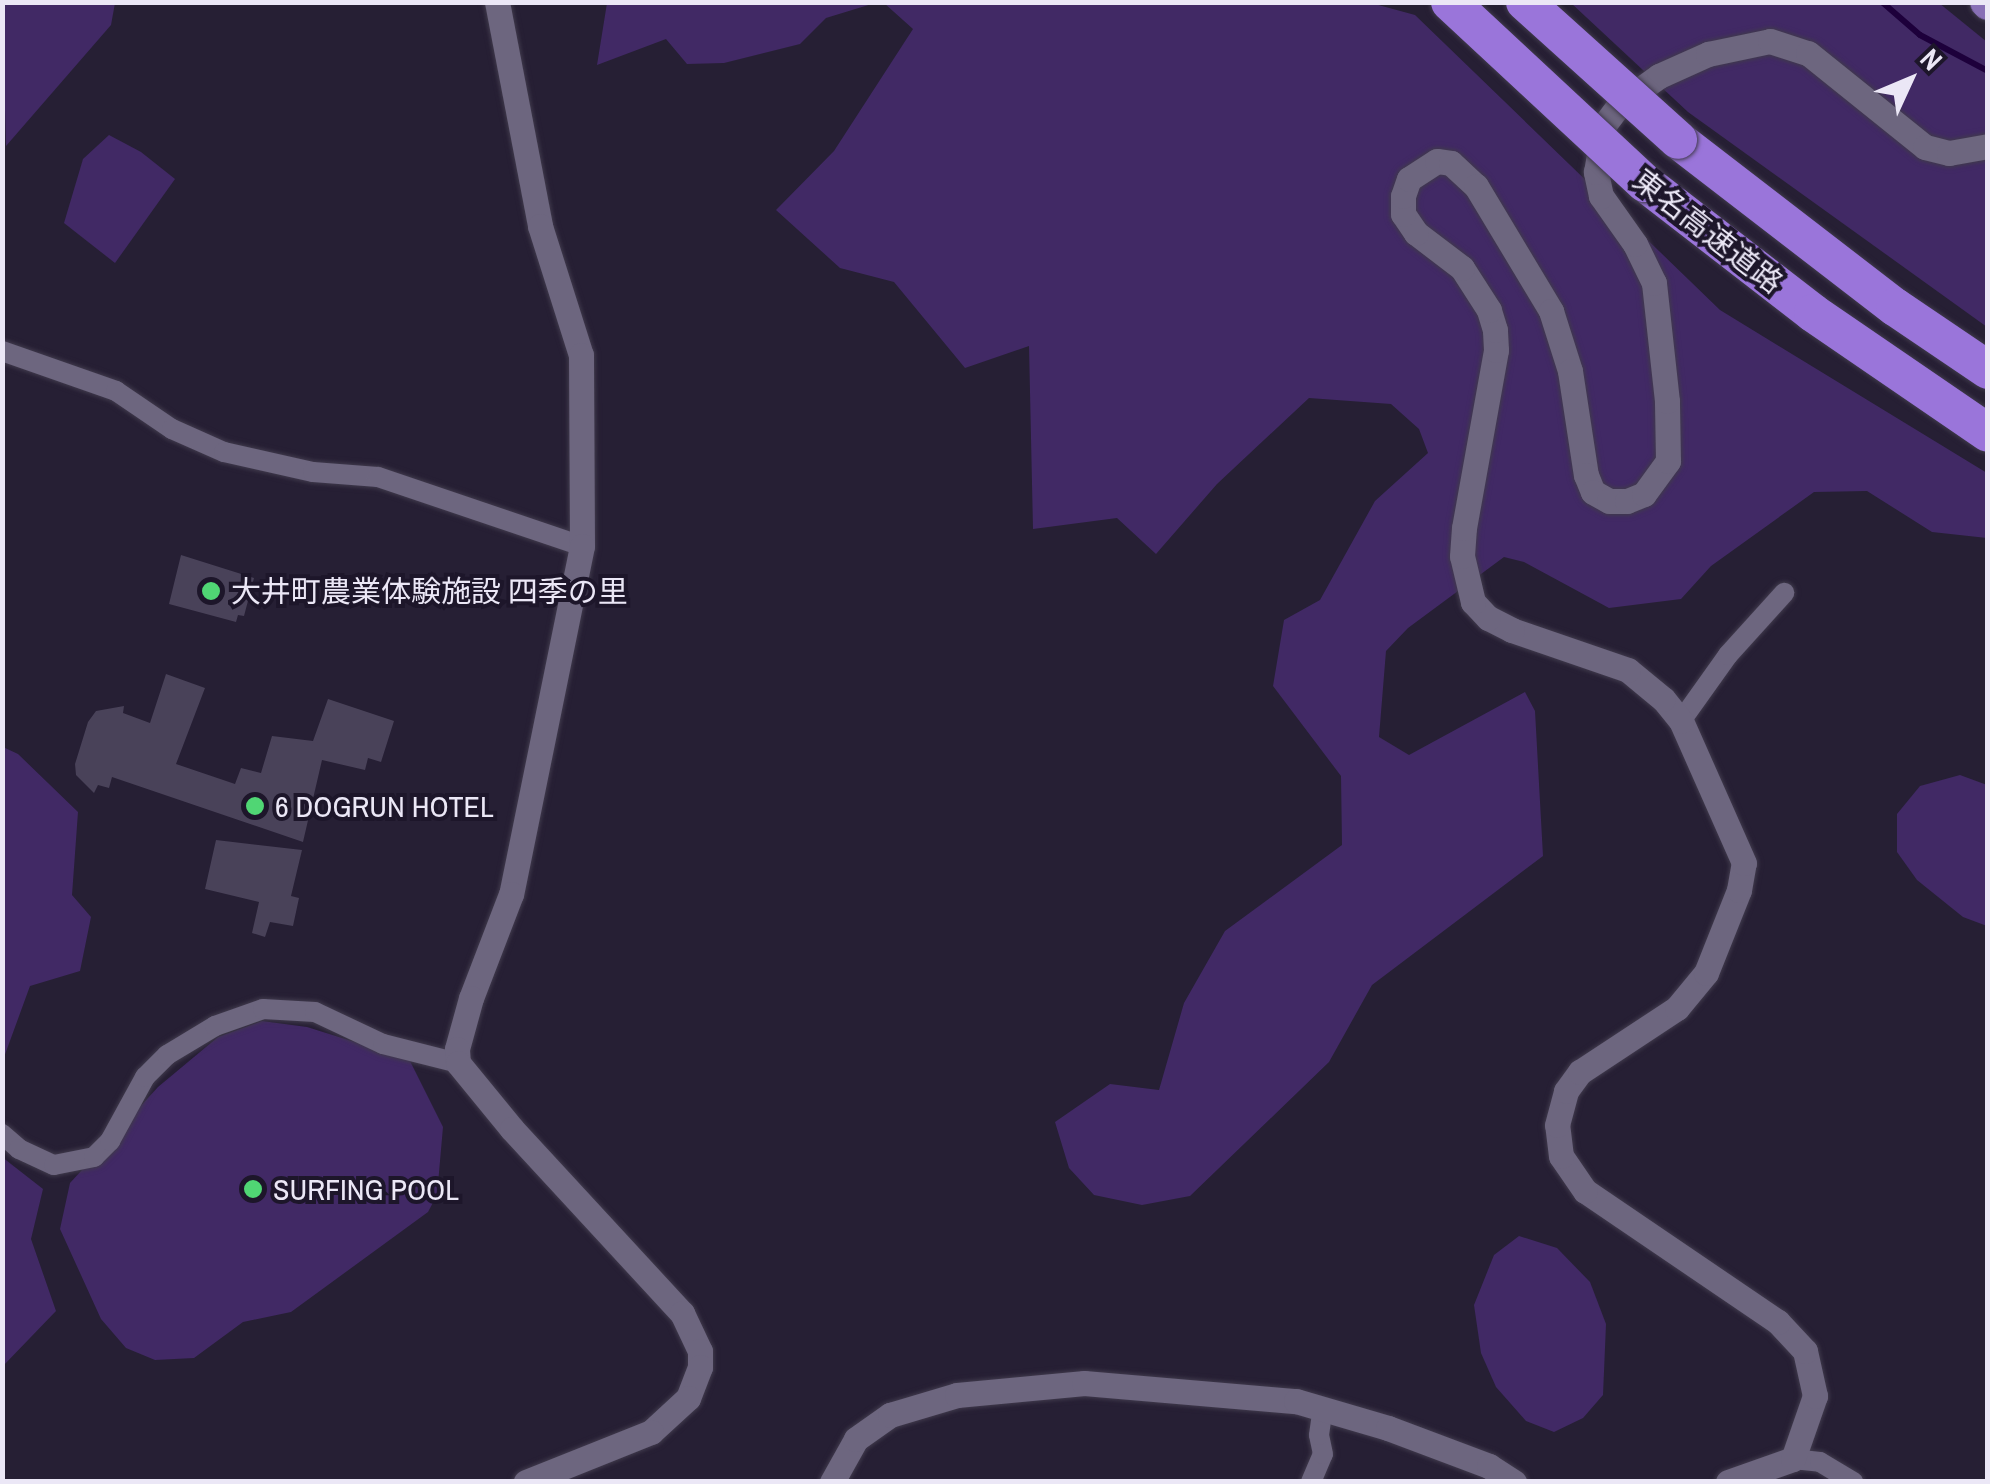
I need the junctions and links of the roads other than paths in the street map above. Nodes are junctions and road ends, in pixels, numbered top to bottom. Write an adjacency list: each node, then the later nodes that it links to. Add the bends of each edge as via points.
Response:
1 (497, 2): 8 (street, via 548,257 581,355)
2 (1450, 2): 7 (highway, 東名高速道路, bridge, via 1645,183 1813,313)
3 (1525, 2): 6 (highway, 東名高速道路, bridge, via 1678,140)
4 (1988, 146): 10 (street, via 1949,153 1925,147 1808,53 1770,42 1708,54 1659,76 1620,104 1604,125 1596,172 1601,196 1654,283 1667,400 1668,460 1644,494 1628,501 1593,492 1551,310 1476,186 1451,163 1437,161 1408,179 1403,214 1462,268 1495,330 1464,528 1462,556 1473,602 1512,630 1628,670)
5 (2, 350): 8 (street, via 116,391 172,429 224,452 313,472 378,477)
6 (1988, 370)
7 (1988, 433)
8 (582, 546): 11 (street, via 511,894 471,998)
9 (1784, 593): 10 (street)
10 (1681, 721): 14 (street, via 1744,863 1739,890 1719,947 1689,997 1572,1080 1556,1124 1558,1144 1585,1191 1792,1334 1811,1366 1815,1396)
11 (458, 1063): 12 (street, via 382,1044 315,1012 263,1009 215,1026 167,1055 94,1157 67,1165 40,1161); 15 (street, via 682,1314 700,1351 688,1398 652,1432)
12 (2, 1134)
13 (1322, 1408): 16 (street, via 1260,1395 1084,1383 957,1396 874,1423 856,1439); 17 (street, via 1323,1454); 18 (street, via 1489,1466)
14 (1792, 1459): 19 (street); 20 (street, via 1820,1462)
15 (526, 1482)
16 (832, 1482)
17 (1311, 1482)
18 (1514, 1482)
19 (1728, 1482)
20 (1853, 1482)

